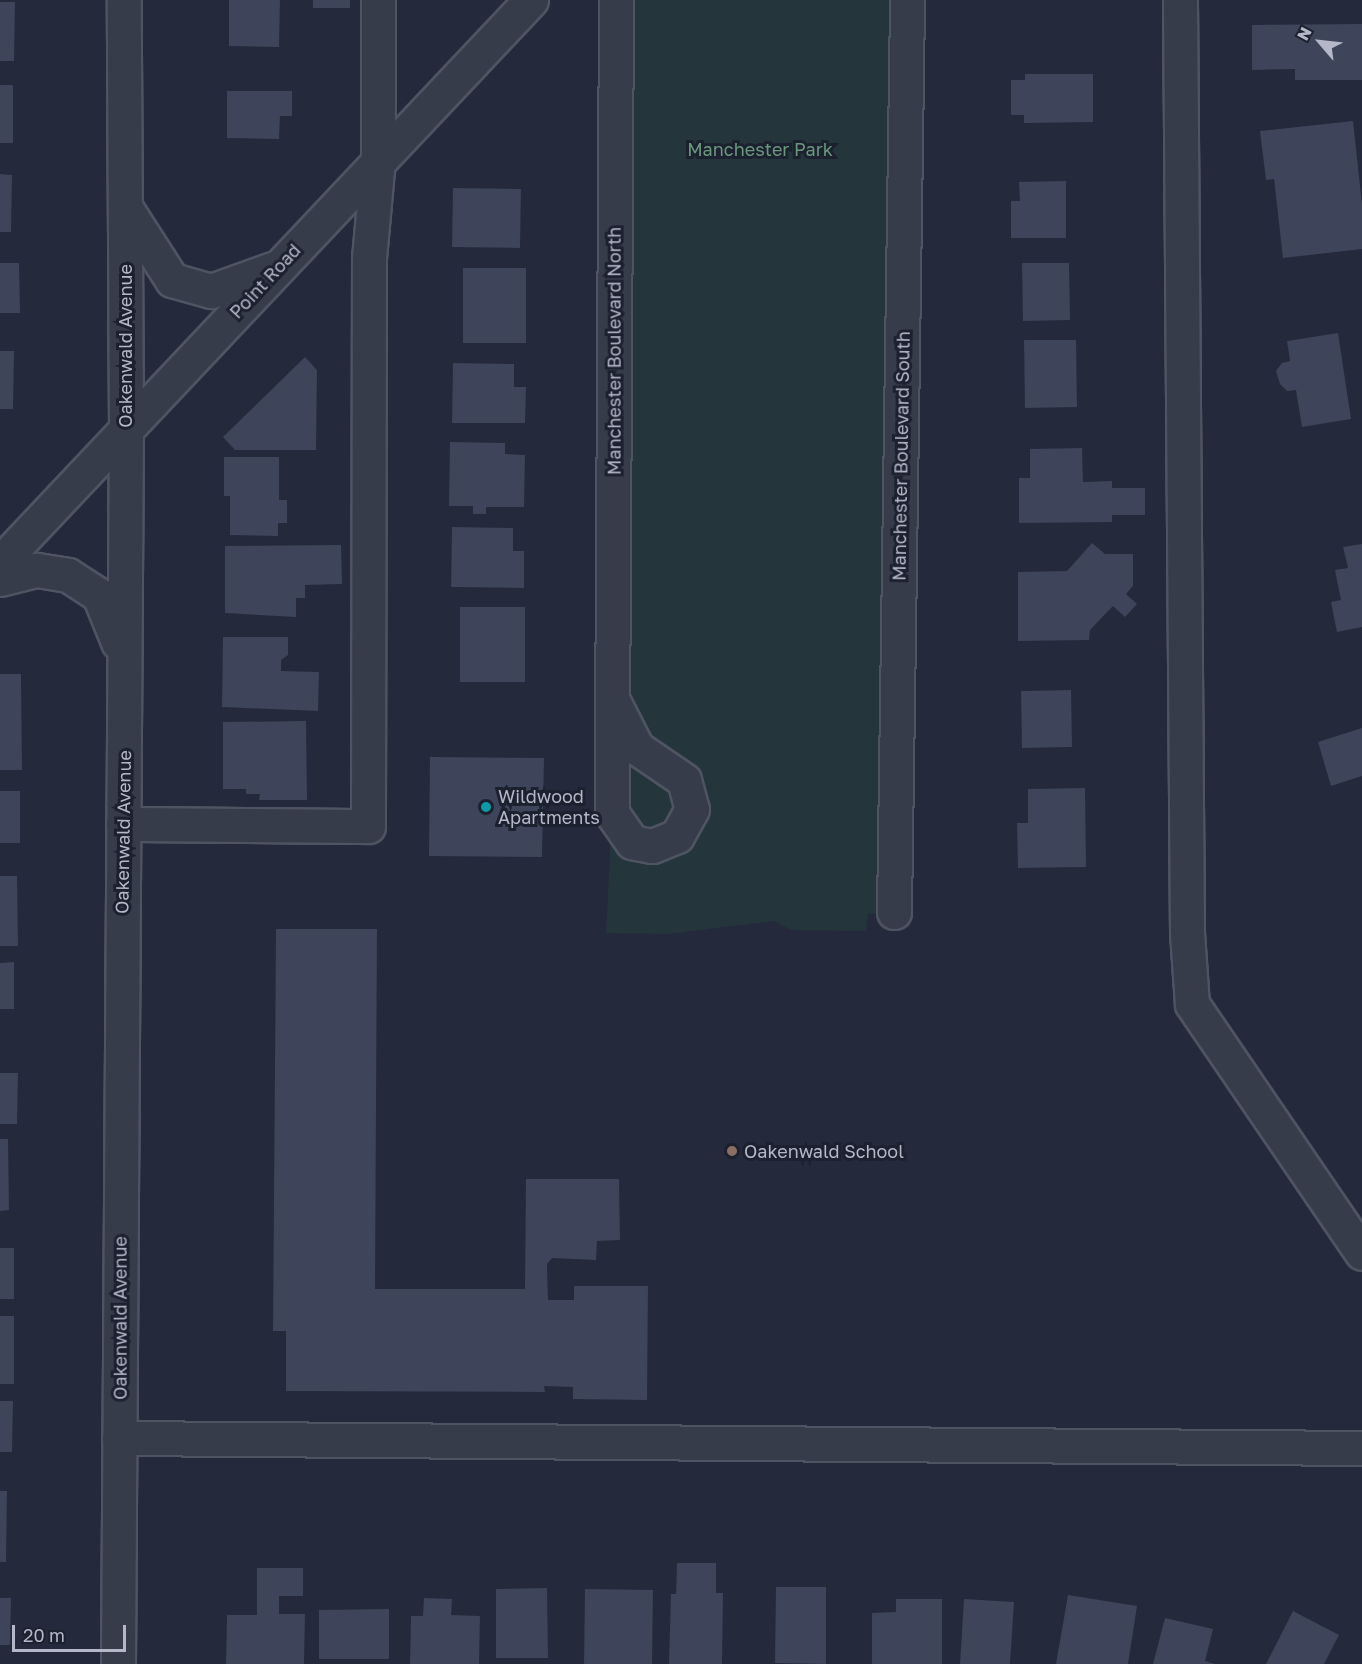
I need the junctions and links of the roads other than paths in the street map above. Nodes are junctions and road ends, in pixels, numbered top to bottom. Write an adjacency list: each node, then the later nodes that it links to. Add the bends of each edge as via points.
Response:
1 (124, 0): 8 (street, Oakenwald Avenue)
2 (378, 0): 7 (street)
3 (531, 0): 7 (street, Point Road)
4 (616, 0): 14 (street, Manchester Boulevard North)
5 (907, 0): 16 (street, Manchester Boulevard South)
6 (1180, 0): 17 (street, via 1187,933 1192,1004)
7 (378, 159): 9 (street, Point Road); 15 (street, via 369,258 368,826)
8 (125, 207): 9 (street, via 172,280 211,291); 10 (street, Oakenwald Avenue)
9 (276, 268): 10 (street, Point Road)
10 (126, 430): 11 (street, Point Road); 13 (street, Oakenwald Avenue)
11 (0, 563)
12 (0, 579): 13 (street, via 37,570 68,575 99,595)
13 (124, 656): 15 (street, Oakenwald Avenue)
14 (613, 701)
15 (123, 824): 18 (street, Oakenwald Avenue)
16 (894, 912)
17 (1362, 1253)
18 (119, 1438): 19 (street); 20 (street, Oakenwald Avenue)
19 (1362, 1448)
20 (118, 1664)

